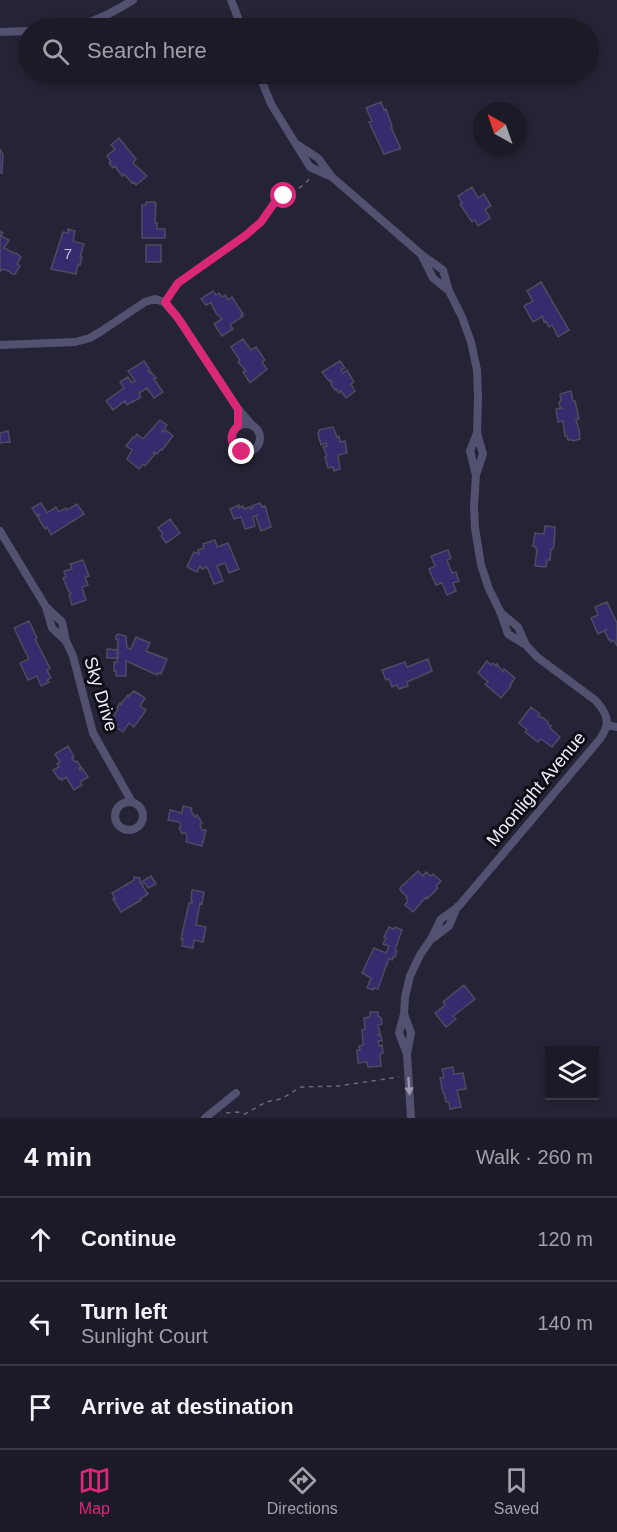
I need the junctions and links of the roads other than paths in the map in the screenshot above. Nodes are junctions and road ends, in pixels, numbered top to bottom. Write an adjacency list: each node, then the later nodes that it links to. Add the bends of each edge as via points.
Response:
1 (134, 0): 3 (street)
2 (231, 0): 4 (street)
3 (101, 18)
4 (238, 18)
5 (0, 32): 6 (street)
6 (18, 32)
7 (263, 84): 11 (street, Moonlight Avenue, via 310,167 332,177 422,255 433,278 449,291 475,360 477,433 470,451 476,476 478,549 489,589 508,634 595,700 603,708)
8 (0, 345): 9 (street, via 75,342 90,338 145,302 165,302 238,409)
9 (241, 421): 9 (street, via 232,433 232,442 238,450 247,452 256,448 259,431)
10 (0, 531): 13 (street, Sky Drive, via 46,607 52,628 66,641 93,733)
11 (607, 725): 12 (street); 18 (street, Moonlight Avenue, one-way to 18, via 600,739 458,907 441,919 420,955 410,976 399,1033 407,1054)
12 (617, 727)
13 (123, 788): 14 (street, Sky Drive); 15 (street)
14 (132, 802): 15 (street); 15 (street, via 140,807 143,817 140,826 131,831 122,830 116,823 114,814)
15 (118, 806)
16 (236, 1093): 17 (street)
17 (205, 1118)
18 (411, 1118)

